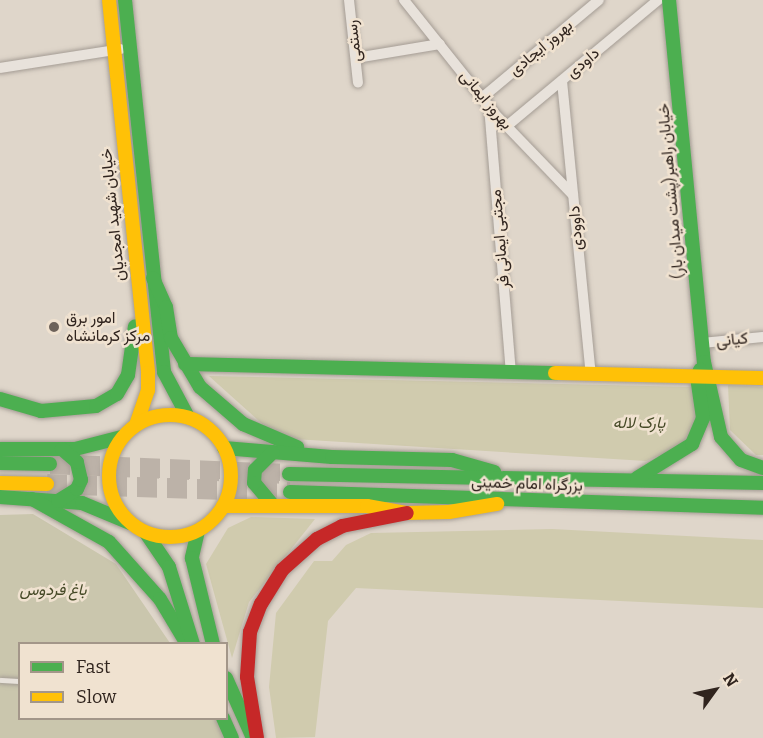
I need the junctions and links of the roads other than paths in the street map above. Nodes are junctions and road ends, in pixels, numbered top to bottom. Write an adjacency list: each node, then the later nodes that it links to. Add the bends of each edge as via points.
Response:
1 (109, 0): 10 (main road, خیابان شهید امجدیان)
2 (124, 0): 9 (main road, خیابان شهید امجدیان)
3 (350, 0): 11 (street, رستمی)
4 (404, 0): 8 (street, بهروز ایمانی)
5 (599, 0): 15 (street, بهروز ایجادی)
6 (658, 0): 13 (street, داودی)
7 (669, 0): 21 (main road, خیابان راهبر(پشت میدان بار))
8 (440, 44): 11 (street); 15 (street, بهروز ایمانی)
9 (130, 48): 10 (street); 18 (main road, خیابان شهید امجدیان)
10 (113, 50): 12 (street); 19 (main road, خیابان شهید امجدیان)
11 (356, 58): 14 (street, رستمی)
12 (0, 68)
13 (562, 81): 16 (street, داودی); 17 (street, داوودی)
14 (358, 83)
15 (486, 101): 16 (street, بهروز ایمانی); 23 (street, مجتبی ایمانی فر)
16 (507, 126): 17 (street, بهروز ایمانی)
17 (573, 195): 24 (street, داوودی)
18 (153, 278): 22 (main road, via 166,307 171,338); 28 (main road, خیابان شهید امجدیان, via 164,372)
19 (137, 293): 27 (main road, via 134,346 128,375 117,394 96,406 70,411 41,411); 29 (main road, خیابان شهید امجدیان, via 148,373 146,399)
20 (763, 337): 21 (street, کیانی)
21 (702, 343): 25 (main road, خیابان راهبر(پشت میدان بار))
22 (184, 364): 23 (main road); 35 (main road, via 219,407 243,424 275,441)
23 (511, 372): 24 (main road)
24 (591, 375): 25 (main road)
25 (703, 377): 26 (main road); 38 (main road, via 721,436 741,460); 41 (main road, via 703,418 692,444)
26 (763, 378)
27 (0, 399)
28 (188, 417): 29 (main road, via 152,417); 31 (main road, via 202,424)
29 (136, 425): 30 (main road)
30 (122, 437): 33 (main road); 54 (main road, via 112,453 108,472 118,509)
31 (224, 448): 34 (main road); 51 (main road, via 230,467 230,487)
32 (0, 449): 33 (main road)
33 (62, 450): 49 (main road, via 76,462 81,480 77,489)
34 (273, 452): 35 (main road); 50 (main road, via 255,470 254,483)
35 (332, 457): 40 (main road, via 452,460)
36 (0, 463): 37 (main road)
37 (50, 464)
38 (763, 468)
39 (289, 474): 40 (main road, بزرگراه امام خمینی)
40 (507, 475): 41 (main road, بزرگراه امام خمینی)
41 (637, 477): 43 (main road, بزرگراه امام خمینی)
42 (0, 483): 44 (main road)
43 (763, 483)
44 (47, 484)
45 (290, 492): 48 (main road, بزرگراه امام خمینی)
46 (0, 497): 47 (main road)
47 (32, 499): 49 (main road); 59 (main road, via 109,542 160,599)
48 (520, 500): 52 (main road, بزرگراه امام خمینی); 53 (main road, via 449,513)
49 (58, 501): 54 (main road, via 82,503)
50 (271, 503): 51 (main road); 53 (main road, via 367,506)
51 (224, 506): 55 (main road)
52 (763, 508)
53 (407, 513): 67 (main road, via 342,526 317,539 282,570 261,604 250,632 246,677)
54 (130, 523): 56 (main road)
55 (198, 531): 56 (main road, via 172,537); 57 (main road, via 192,558)
56 (146, 533): 58 (main road)
57 (195, 572): 58 (main road, via 182,569); 61 (main road)
58 (174, 579): 60 (main road)
59 (186, 642)
60 (192, 642)
61 (212, 642)
62 (0, 680): 63 (lane)
63 (18, 681)
64 (228, 682): 67 (main road)
65 (224, 720): 66 (main road)
66 (232, 738)
67 (255, 738)

